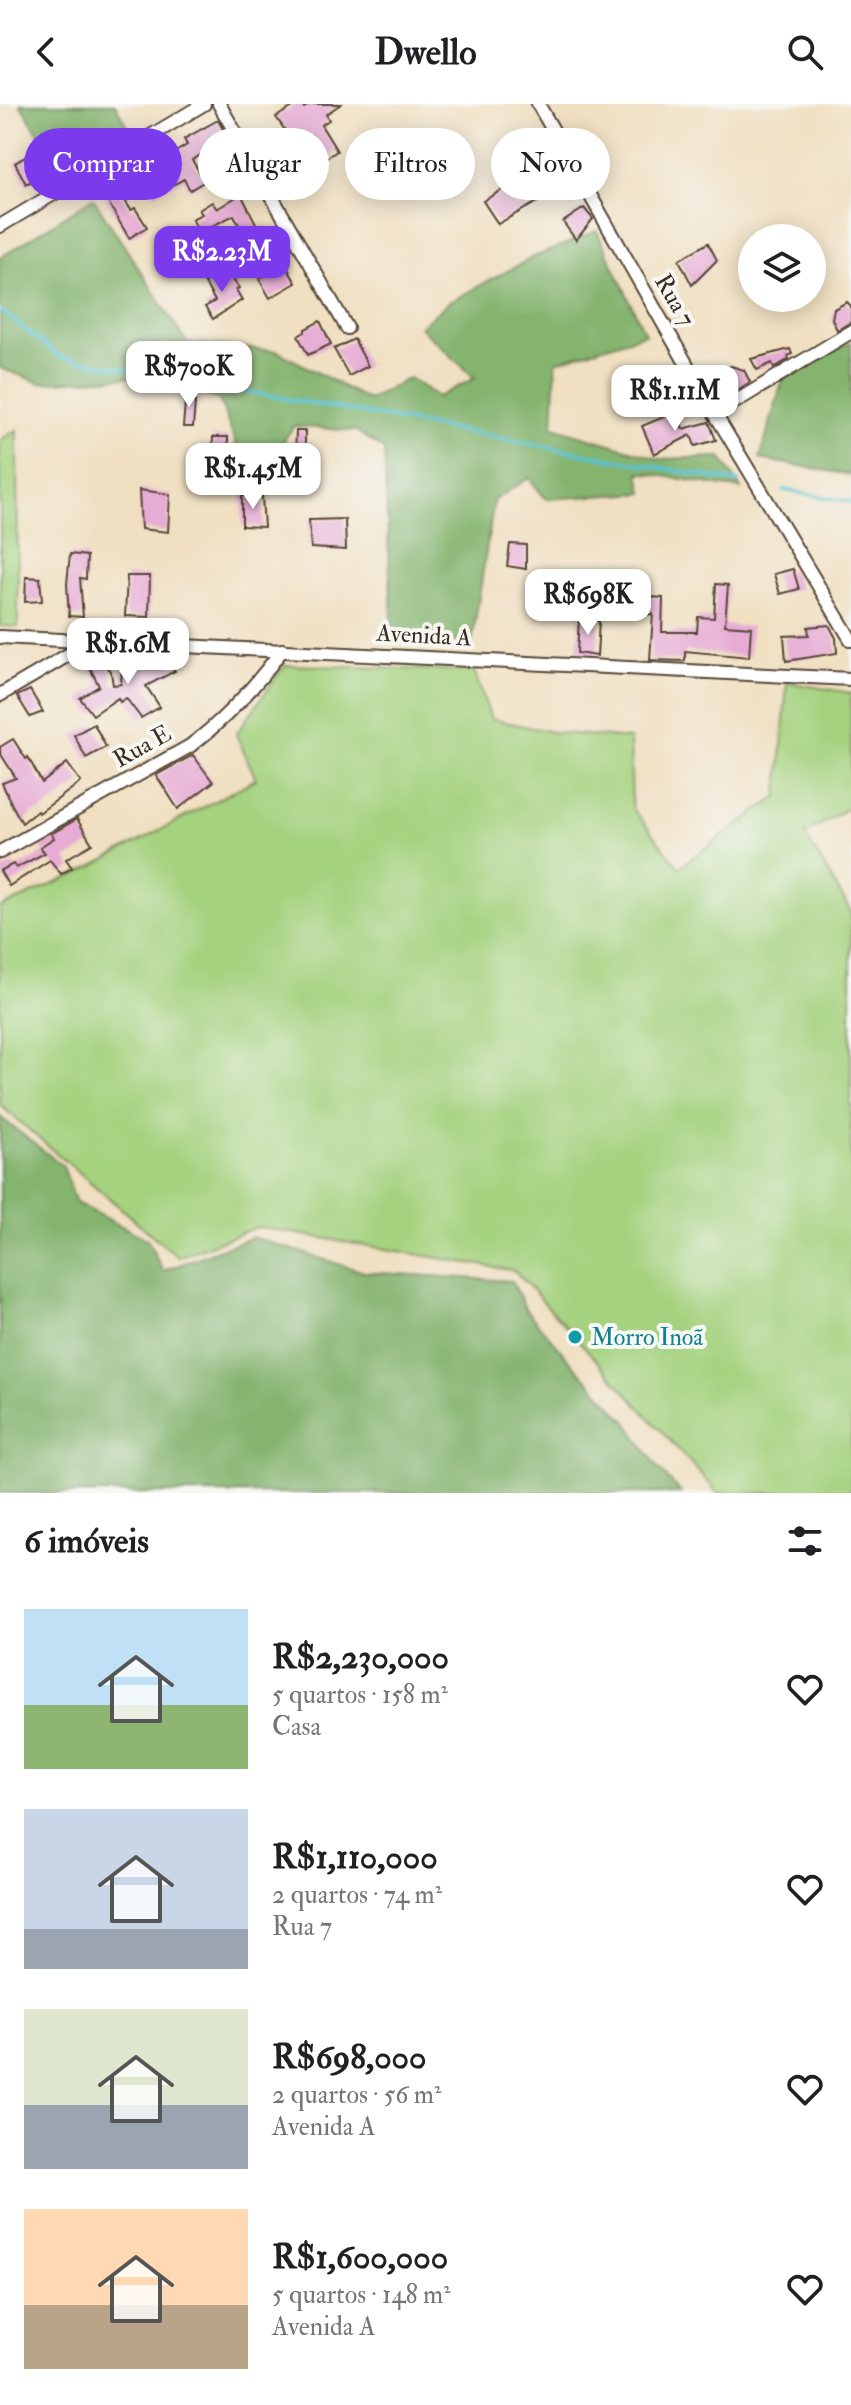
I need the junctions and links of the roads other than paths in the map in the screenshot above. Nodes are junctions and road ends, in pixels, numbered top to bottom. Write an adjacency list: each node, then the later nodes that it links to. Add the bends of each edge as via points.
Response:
1 (204, 104): 4 (street)
2 (219, 104): 5 (street)
3 (538, 104): 7 (street, Rua 7)
4 (0, 226)
5 (347, 328)
6 (851, 332): 7 (street)
7 (715, 414): 9 (street, Rua 7)
8 (0, 637): 10 (street, Avenida A)
9 (851, 640)
10 (90, 642): 11 (street, Avenida A); 13 (street)
11 (282, 650): 12 (street, Avenida A); 14 (street, Rua E, via 247,696 190,746)
12 (851, 679)
13 (0, 695)
14 (0, 852)

